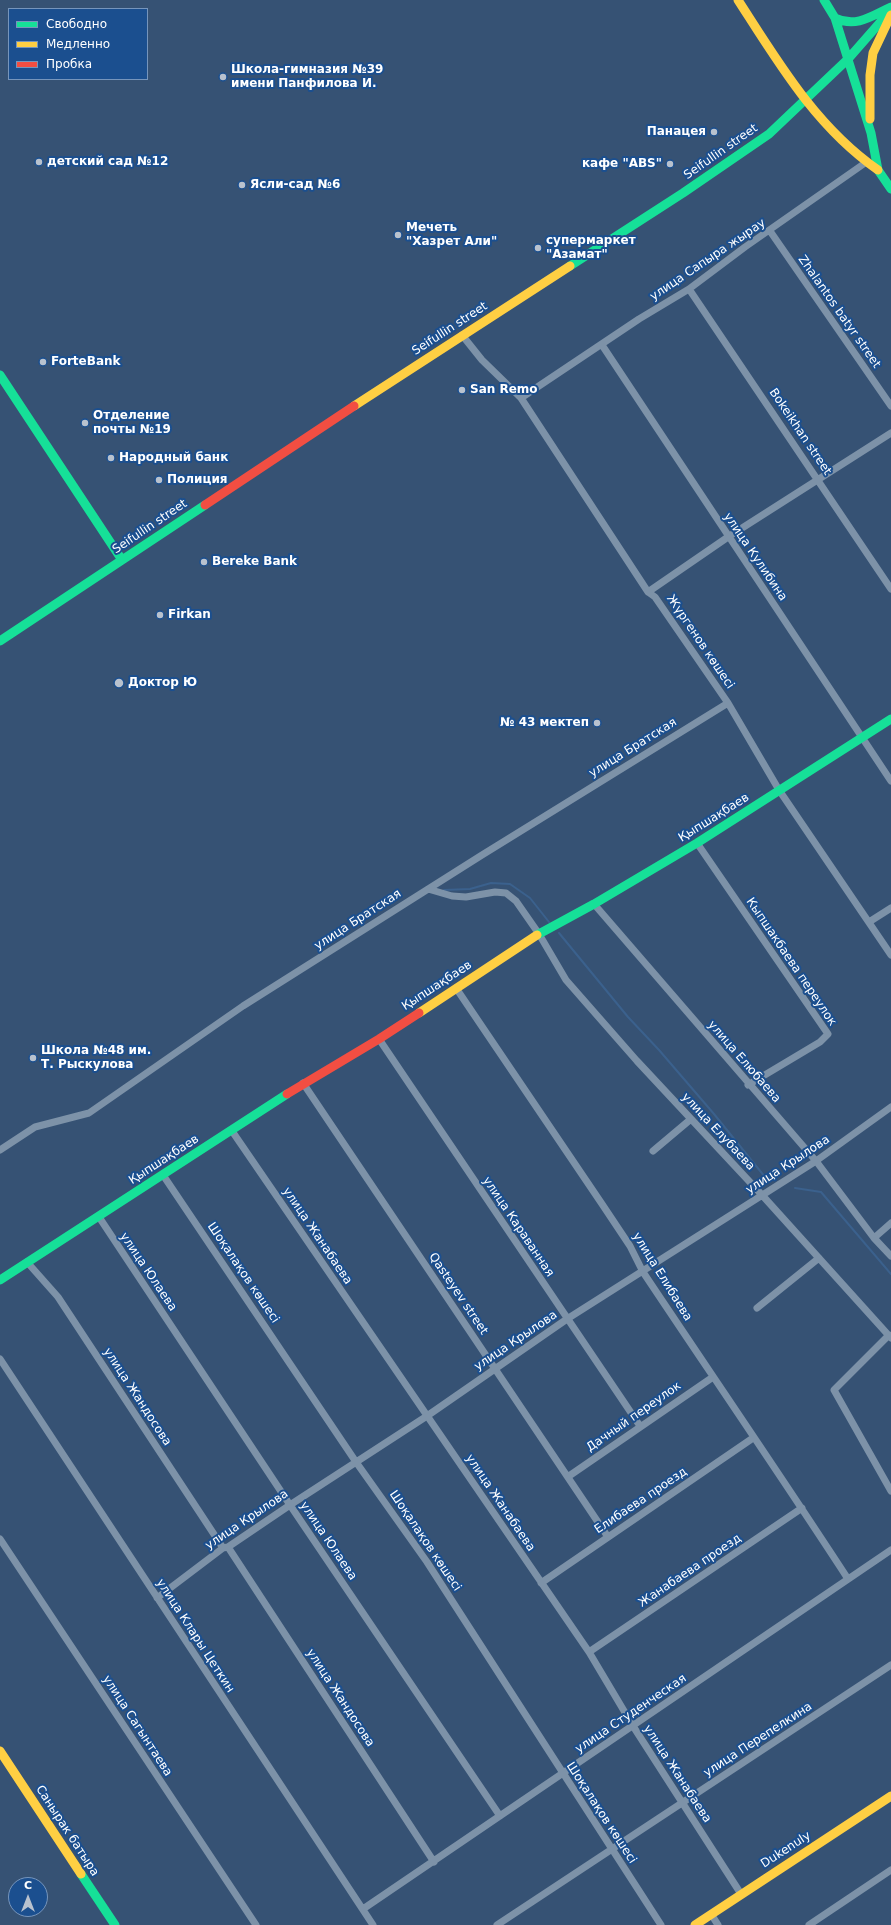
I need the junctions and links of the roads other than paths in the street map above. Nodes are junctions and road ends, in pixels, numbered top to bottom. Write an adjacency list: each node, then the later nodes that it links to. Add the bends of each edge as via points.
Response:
1 (738, 0): 7 (street)
2 (824, 0): 5 (street)
3 (891, 9): 5 (street, via 854,24 843,23); 6 (street, Seifullin street)
4 (891, 14): 8 (street, via 873,53 870,75)
5 (835, 18): 6 (street)
6 (848, 59): 7 (street, Seifullin street); 8 (street)
7 (804, 100): 9 (street); 14 (street, Seifullin street, via 769,134 683,193)
8 (871, 133): 10 (street)
9 (865, 163): 10 (street); 12 (street, улица Сапыра жырау)
10 (878, 170): 11 (street)
11 (891, 189)
12 (770, 231): 13 (street, улица Сапыра жырау); 18 (street, Zhalantos batyr street)
13 (689, 289): 15 (street, улица Сапыра жырау); 20 (street, Bokeikhan street)
14 (462, 335): 17 (street, Жүргенов көшесі, via 482,360); 22 (street, Seifullin street)
15 (602, 345): 17 (street, улица Сапыра жырау); 21 (street, улица Кулибина)
16 (0, 375): 22 (street)
17 (521, 398): 24 (street, Жүргенов көшесі)
18 (891, 406)
19 (891, 433): 20 (street)
20 (819, 479): 21 (street); 23 (street, Bokeikhan street)
21 (728, 537): 24 (street); 28 (street, улица Кулибина)
22 (122, 560): 25 (street, Seifullin street)
23 (891, 589)
24 (648, 592): 26 (street, Жүргенов көшесі, via 655,597)
25 (0, 641)
26 (728, 703): 30 (street, Жүргенов көшесі); 32 (street, улица Братская)
27 (891, 719): 28 (street, Қыпшақбаев)
28 (862, 738): 29 (street, улица Кулибина); 30 (street, Қыпшақбаев)
29 (891, 781)
30 (779, 790): 31 (street, Қыпшақбаев); 35 (street, Жүргенов көшесі)
31 (697, 843): 33 (street, Қыпшақбаев); 41 (street, Кыпшакбаева переулок, via 828,1034 820,1042)
32 (428, 888): 36 (street, улица Елубаева, via 452,896 466,897 495,892 506,893 516,900); 45 (street, улица Братская, via 243,1006 89,1113 35,1127)
33 (594, 904): 36 (street, Қыпшақбаев); 41 (street, улица Елюбаева)
34 (891, 908): 35 (street)
35 (870, 922): 37 (street, Жүргенов көшесі)
36 (539, 934): 38 (street, Қыпшақбаев); 43 (street, улица Елубаева, via 566,980)
37 (891, 955)
38 (456, 988): 39 (street, Қыпшақбаев); 56 (street, улица Елибаева, via 630,1246)
39 (379, 1039): 40 (street, Қыпшақбаев); 59 (street, улица Караванная)
40 (303, 1083): 44 (street, Қыпшақбаев); 62 (street, Qasteyev street)
41 (748, 1085): 47 (street, улица Елюбаева)
42 (891, 1107): 47 (street, улица Крылова)
43 (691, 1118): 46 (street); 49 (street, улица Елубаева)
44 (232, 1130): 48 (street, Қыпшақбаев); 64 (street, улица Жанабаева)
45 (0, 1150)
46 (653, 1151)
47 (816, 1161): 49 (street, улица Крылова); 52 (street, улица Елюбаева)
48 (163, 1175): 50 (street, Қыпшақбаев); 67 (street, Шоқалақов көшесі)
49 (762, 1195): 54 (street, улица Елубаева); 56 (street, улица Крылова)
50 (99, 1217): 55 (street, Қыпшақбаев); 70 (street, улица Юлаева)
51 (891, 1223): 52 (street)
52 (874, 1238): 53 (street, улица Елюбаева)
53 (891, 1256)
54 (819, 1258): 58 (street); 60 (street, улица Елубаева)
55 (27, 1262): 57 (street, Қыпшақбаев); 74 (street, улица Жандосова, via 58,1297)
56 (643, 1272): 59 (street, улица Крылова); 63 (street, улица Елибаева)
57 (1, 1278)
58 (757, 1308)
59 (567, 1319): 62 (street, улица Крылова); 65 (street, улица Караванная)
60 (890, 1336): 69 (street, via 834,1390)
61 (0, 1359): 78 (street, улица Клары Цеткин)
62 (494, 1368): 64 (street, улица Крылова); 68 (street, Qasteyev street)
63 (713, 1377): 65 (street, Дачный переулок); 66 (street, улица Елибаева)
64 (427, 1416): 67 (street, улица Крылова); 77 (street, улица Жанабаева)
65 (640, 1426): 68 (street, Дачный переулок)
66 (753, 1438): 71 (street, улица Елибаева); 72 (street, Елибаева проезд)
67 (356, 1462): 70 (street, улица Крылова); 83 (street, Шоқалақов көшесі, via 427,1562)
68 (568, 1476): 72 (street, Qasteyev street)
69 (891, 1491)
70 (290, 1505): 74 (street, улица Крылова); 86 (street, улица Юлаева)
71 (802, 1508): 76 (street, улица Елибаева); 79 (street, Жанабаева проезд)
72 (608, 1537): 77 (street, Елибаева проезд)
73 (0, 1539): 94 (street, улица Сагынтаева)
74 (225, 1548): 78 (street, улица Крылова); 88 (street, улица Жандосова)
75 (891, 1550): 76 (street, улица Студенческая)
76 (848, 1579): 81 (street, улица Студенческая)
77 (541, 1583): 79 (street, улица Жанабаева)
78 (157, 1598): 91 (street, улица Клары Цеткин)
79 (590, 1652): 81 (street, улица Жанабаева)
80 (891, 1666): 85 (street, улица Перепелкина)
81 (633, 1726): 83 (street, улица Студенческая); 85 (street, улица Жанабаева)
82 (0, 1751): 93 (street, Санырак батыра)
83 (562, 1774): 86 (street, улица Студенческая); 87 (street, Шоқалақов көшесі)
84 (891, 1796): 90 (street, Dukenuly)
85 (683, 1803): 87 (street, улица Перепелкина); 90 (street, улица Жанабаева)
86 (500, 1816): 88 (street, улица Студенческая)
87 (612, 1850): 96 (street, улица Перепелкина); 97 (street, Шоқалақов көшесі)
88 (434, 1862): 91 (street, улица Студенческая)
89 (891, 1870): 100 (street)
90 (741, 1894): 92 (street, Dukenuly)
91 (363, 1909): 95 (street, улица Клары Цеткин)
92 (711, 1914): 98 (street, Dukenuly); 99 (street)
93 (114, 1925)
94 (256, 1925)
95 (373, 1925)
96 (497, 1925)
97 (661, 1925)
98 (695, 1925)
99 (718, 1925)
100 (809, 1925)

